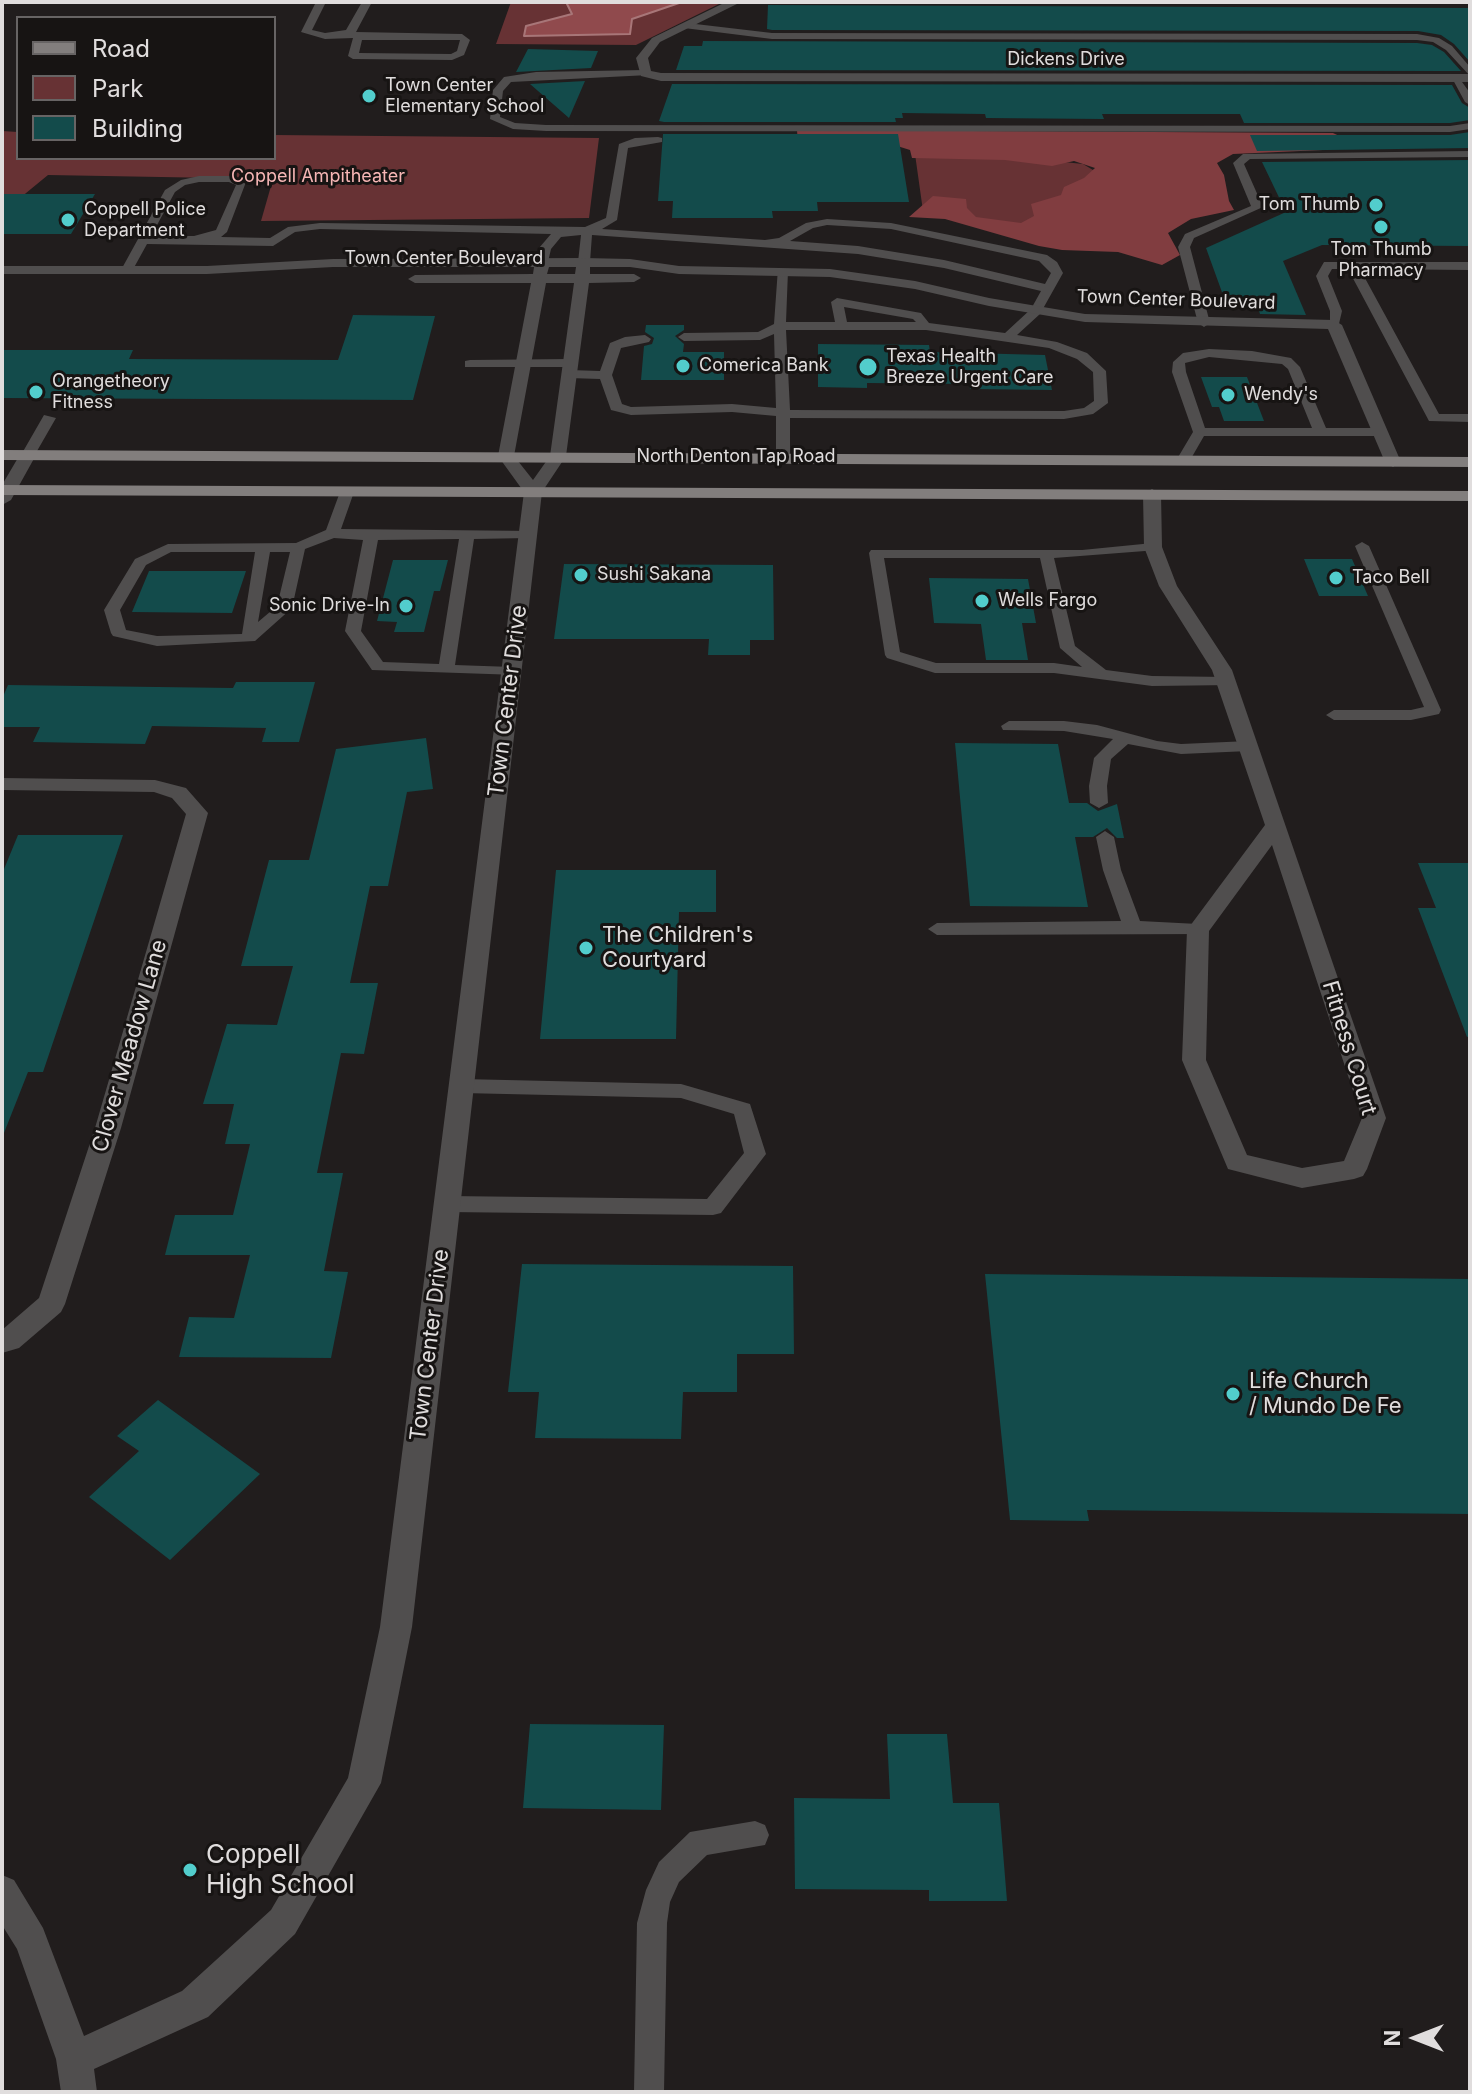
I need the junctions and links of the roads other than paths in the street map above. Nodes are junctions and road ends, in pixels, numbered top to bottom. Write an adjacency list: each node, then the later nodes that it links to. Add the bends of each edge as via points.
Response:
1 (321, 2): 5 (lane, via 306,32)
2 (367, 2): 5 (lane)
3 (735, 2): 4 (street)
4 (687, 26): 6 (street, via 656,40 642,58); 7 (lane, via 772,36 1417,37 1449,48)
5 (354, 35): 5 (lane, via 462,37 465,40 461,53 452,57 353,56)
6 (645, 73): 7 (street, Dickens Drive); 9 (lane, via 508,79 498,90 495,119 546,128)
7 (1466, 76): 8 (lane)
8 (1470, 102)
9 (1470, 126)
10 (787, 139): 12 (lane, via 647,140 623,146 611,220)
11 (1470, 154): 31 (lane, via 1247,156 1238,163 1257,207 1189,236 1184,247)
12 (587, 231): 14 (lane, via 320,226 292,229 273,242); 15 (lane); 16 (lane, via 557,234); 17 (lane)
13 (143, 240): 14 (lane); 14 (lane, via 171,190 181,183 239,181 242,188 221,232); 21 (lane)
14 (194, 240)
15 (768, 243): 29 (lane, via 901,257); 29 (lane, via 827,222 891,226 1043,258 1057,273)
16 (542, 262): 17 (street, Town Center Boulevard); 22 (street, Town Center Boulevard); 27 (street)
17 (584, 262): 23 (street, Town Center Boulevard); 28 (street, Town Center Drive)
18 (1352, 265): 19 (lane); 32 (lane, via 1328,265 1322,276 1336,311); 45 (lane, via 1434,418)
19 (1470, 266)
20 (2, 270): 21 (street, Town Center Boulevard)
21 (127, 270): 22 (street, Town Center Boulevard)
22 (207, 270): 25 (street, Town Center Boulevard)
23 (679, 270): 24 (street, Town Center Boulevard); 28 (street, Town Center Boulevard, via 628,279)
24 (782, 271): 30 (street, Town Center Boulevard, via 915,285); 33 (lane)
25 (340, 279)
26 (400, 279): 27 (street, Town Center Boulevard)
27 (539, 279): 28 (street, Town Center Boulevard); 39 (street)
28 (582, 279): 41 (street, Town Center Drive)
29 (1049, 289): 30 (lane)
30 (1036, 311): 31 (street, Town Center Boulevard); 37 (lane)
31 (1204, 323): 32 (street, Town Center Boulevard)
32 (1334, 325): 48 (street)
33 (780, 326): 34 (lane); 36 (lane, via 760,336); 43 (lane)
34 (842, 326): 35 (lane); 35 (lane, via 837,302 917,316)
35 (926, 326): 37 (lane)
36 (684, 337)
37 (1007, 338): 43 (lane, via 1082,356 1099,371 1101,403 1064,415)
38 (645, 339): 42 (lane, via 615,346)
39 (523, 363): 40 (lane); 41 (lane); 51 (street)
40 (470, 364)
41 (569, 369): 42 (lane); 52 (street, Town Center Drive)
42 (605, 375): 43 (lane, via 616,407 631,411 732,408)
43 (783, 414): 53 (lane)
44 (49, 418): 50 (lane)
45 (1470, 418)
46 (1200, 432): 47 (lane); 47 (lane, via 1179,362 1209,353 1266,356 1294,367); 54 (lane)
47 (1321, 432): 48 (lane)
48 (1380, 432): 55 (street)
49 (2, 455): 50 (main road, North Denton Tap Road)
50 (28, 455): 51 (main road, North Denton Tap Road); 60 (street)
51 (506, 456): 52 (main road, North Denton Tap Road); 59 (street)
52 (558, 456): 53 (main road, North Denton Tap Road); 59 (street, Town Center Drive)
53 (783, 457): 54 (main road, North Denton Tap Road)
54 (1184, 459): 55 (main road, North Denton Tap Road)
55 (1393, 462): 56 (main road, North Denton Tap Road); 62 (main road, via 1393,474 1373,484 1247,485)
56 (1470, 462)
57 (1470, 476): 63 (main road, via 1435,476)
58 (347, 492): 59 (main road, North Denton Tap Road); 60 (main road, North Denton Tap Road); 65 (lane)
59 (533, 492): 61 (main road, North Denton Tap Road); 66 (street, Town Center Drive)
60 (4, 494)
61 (1152, 494): 62 (main road, North Denton Tap Road); 72 (street, Fitness Court)
62 (1185, 495): 63 (main road, North Denton Tap Road)
63 (1407, 495): 64 (main road, North Denton Tap Road)
64 (1470, 496)
65 (332, 533): 68 (lane); 71 (lane)
66 (528, 534): 67 (lane); 76 (street, Town Center Drive)
67 (467, 535): 68 (lane); 75 (lane)
68 (371, 536): 75 (lane, via 353,631 378,667)
69 (1362, 546): 79 (lane, via 1433,710)
70 (263, 547): 71 (lane); 74 (lane); 74 (lane, via 168,548 140,562 112,610 119,633 131,636 157,641)
71 (298, 547): 74 (lane, via 284,608)
72 (1153, 547): 73 (lane); 78 (street, Fitness Court, via 1168,586)
73 (1046, 554): 77 (lane, via 1068,648); 77 (lane, via 876,553 893,655 935,668)
74 (249, 638)
75 (446, 669): 76 (lane)
76 (512, 672): 90 (street, Town Center Drive)
77 (1099, 672): 78 (lane, via 1152,681)
78 (1227, 682): 82 (street, Fitness Court)
79 (1334, 715)
80 (1009, 726): 81 (lane, via 1064,726)
81 (1124, 738): 82 (lane, via 1181,749); 84 (lane, via 1103,758)
82 (1249, 746): 85 (street, Fitness Court)
83 (2, 784): 92 (street, Clover Meadow Lane, via 155,786 179,793 197,813 108,1128 51,1304)
84 (1099, 803)
85 (1276, 825): 89 (street); 89 (street, Fitness Court, via 1374,1118 1354,1169 1302,1178 1237,1162 1194,1060)
86 (1105, 837): 87 (lane)
87 (1133, 927): 88 (lane); 89 (lane)
88 (937, 929)
89 (1198, 930)
90 (462, 1086): 91 (street, Town Center Drive); 91 (lane, via 681,1091 743,1109 755,1154 713,1207)
91 (447, 1204): 95 (street, Town Center Drive, via 396,1627 364,1783 283,1922 195,2004)
92 (2, 1342)
93 (755, 1835): 96 (lane, via 700,1842 669,1872 656,1900)
94 (2, 1892): 95 (street, via 31,1940)
95 (76, 2076)
96 (649, 2092)

